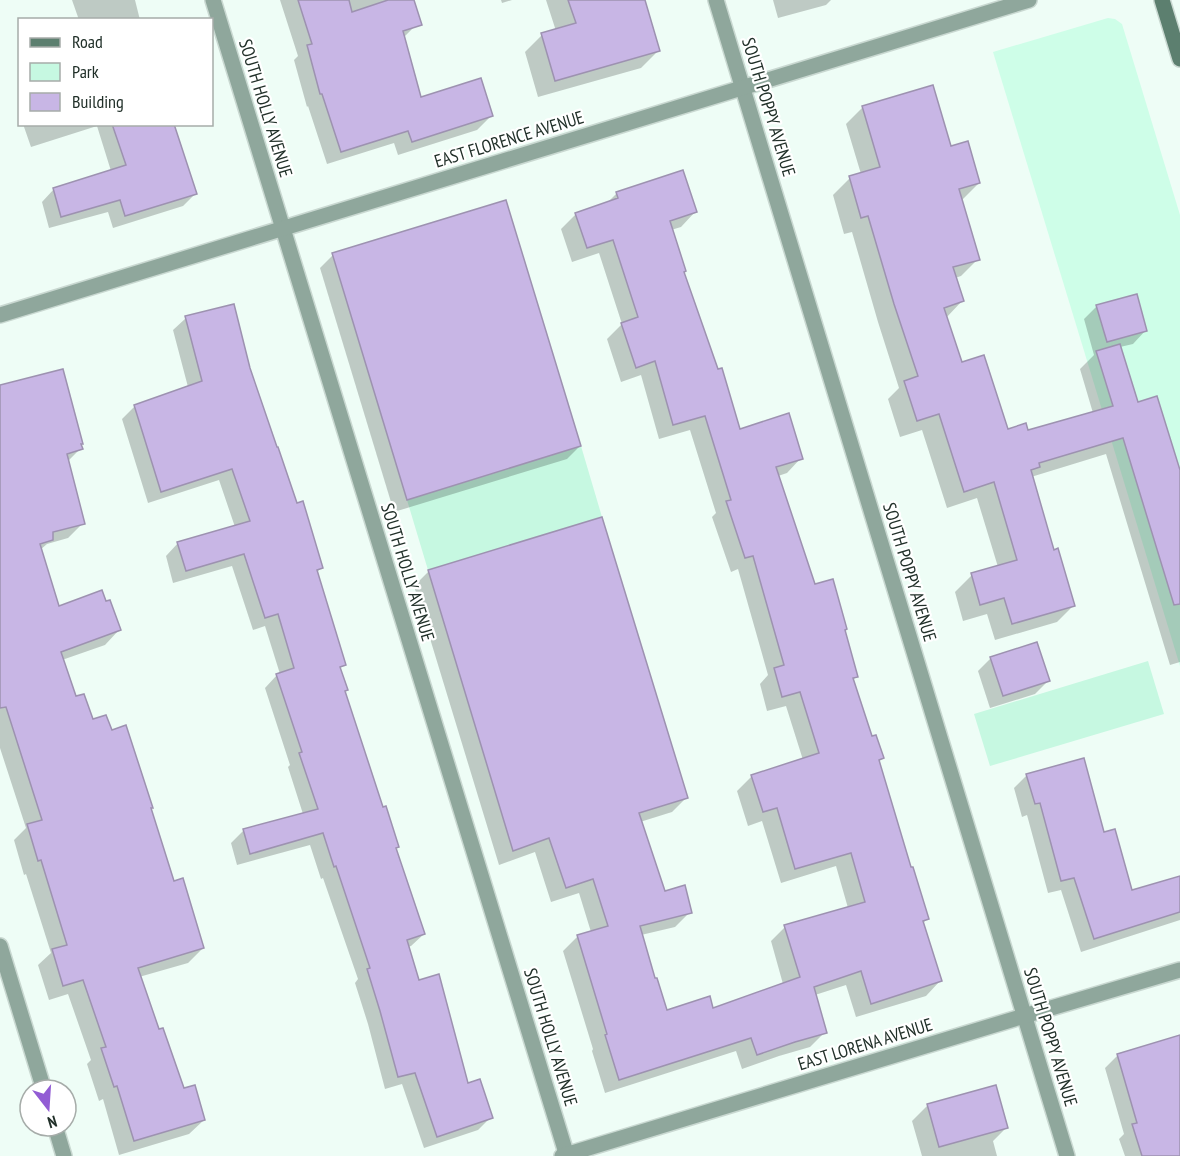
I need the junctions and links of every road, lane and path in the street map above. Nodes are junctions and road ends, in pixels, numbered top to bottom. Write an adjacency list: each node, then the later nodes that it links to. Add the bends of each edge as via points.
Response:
1 (213, 0): 7 (street, SOUTH HOLLY AVENUE)
2 (716, 0): 6 (street, SOUTH POPPY AVENUE)
3 (1029, 0): 6 (street, EAST FLORENCE AVENUE)
4 (1162, 0): 5 (main road)
5 (1180, 59)
6 (743, 87): 7 (street, EAST FLORENCE AVENUE); 11 (street, SOUTH POPPY AVENUE)
7 (282, 228): 8 (street, EAST FLORENCE AVENUE); 15 (street, SOUTH HOLLY AVENUE)
8 (0, 315)
9 (0, 946): 12 (street)
10 (1180, 970): 11 (street, EAST LORENA AVENUE)
11 (1024, 1016): 15 (street, EAST LORENA AVENUE); 16 (street, SOUTH POPPY AVENUE)
12 (40, 1078)
13 (59, 1138): 14 (street)
14 (64, 1156)
15 (565, 1156)
16 (1066, 1156)

